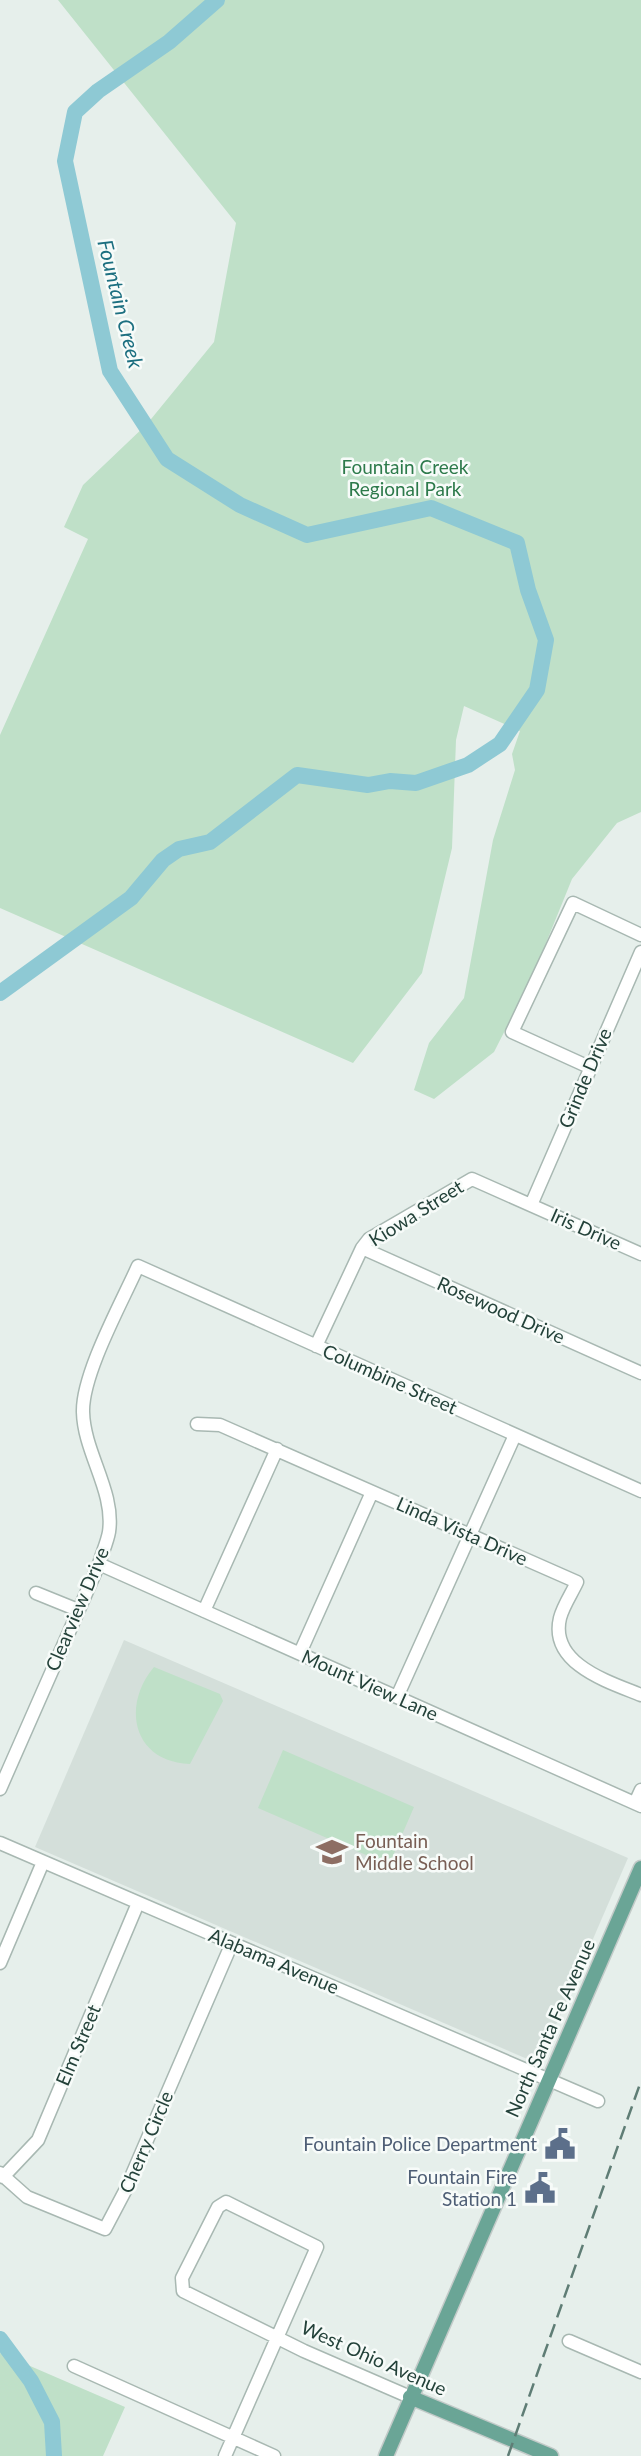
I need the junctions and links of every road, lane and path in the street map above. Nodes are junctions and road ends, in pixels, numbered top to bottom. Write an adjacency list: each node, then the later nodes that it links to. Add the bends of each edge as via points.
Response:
1 (641, 935): 3 (street, via 573,903 513,1031)
2 (641, 952): 3 (street, Grinde Drive)
3 (589, 1067): 4 (street, Grinde Drive)
4 (531, 1205): 5 (street, Kiowa Street, via 472,1179 369,1239); 6 (street, Iris Drive)
5 (362, 1248): 8 (street, Kiowa Street); 9 (street, Rosewood Drive)
6 (641, 1254)
7 (138, 1266): 8 (street, Columbine Street); 16 (street, Clearview Drive, via 93,1368 82,1410 89,1450 106,1499 109,1531)
8 (316, 1346): 11 (street, Columbine Street)
9 (641, 1373)
10 (197, 1424): 12 (street, Linda Vista Drive, via 220,1424)
11 (515, 1434): 13 (street, Columbine Street); 15 (street)
12 (277, 1449): 14 (street, Linda Vista Drive); 19 (street)
13 (641, 1491)
14 (372, 1492): 15 (street, Linda Vista Drive); 20 (street)
15 (470, 1534): 21 (street, Linda Vista Drive, via 577,1582 560,1619 567,1655 585,1670); 22 (street)
16 (99, 1563): 18 (street, Clearview Drive); 19 (street, Mount View Lane)
17 (36, 1593): 18 (street)
18 (78, 1610): 23 (street, Clearview Drive)
19 (204, 1611): 20 (street, Mount View Lane)
20 (300, 1653): 22 (street, Mount View Lane)
21 (641, 1695)
22 (397, 1697): 25 (street, Mount View Lane)
23 (0, 1789)
24 (641, 1790): 25 (street)
25 (638, 1805)
26 (0, 1843): 27 (street, Alabama Avenue)
27 (43, 1861): 29 (street, Alabama Avenue); 31 (street)
28 (641, 1868): 32 (main road, North Santa Fe Avenue)
29 (138, 1903): 30 (street, Alabama Avenue); 34 (street, Elm Street, via 38,2140)
30 (232, 1943): 32 (street, Alabama Avenue); 34 (street, Cherry Circle, via 105,2229 27,2197)
31 (0, 1963)
32 (549, 2080): 33 (street, Alabama Avenue); 39 (main road, North Santa Fe Avenue)
33 (598, 2101)
34 (1, 2175)
35 (279, 2336): 35 (street, West Ohio Avenue, via 317,2247 226,2202 218,2207 182,2278 183,2291); 39 (street, West Ohio Avenue); 40 (street)
36 (569, 2342): 38 (street)
37 (74, 2366): 40 (street)
38 (641, 2372)
39 (410, 2397): 43 (main road, North Santa Fe Avenue); 44 (main road, West Ohio Avenue)
40 (233, 2438): 41 (street); 42 (street)
41 (225, 2456)
42 (274, 2456)
43 (386, 2456)
44 (551, 2456)

